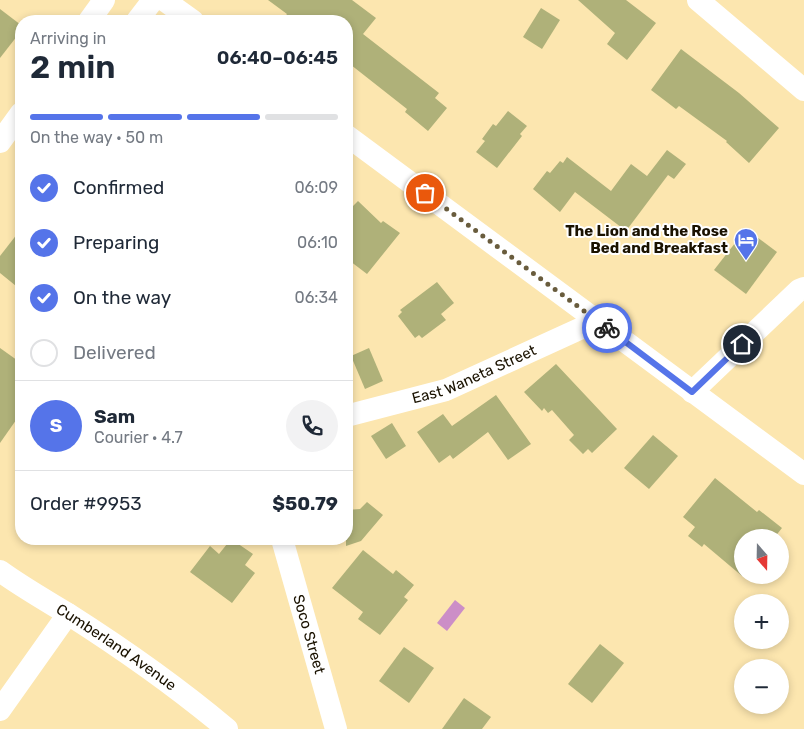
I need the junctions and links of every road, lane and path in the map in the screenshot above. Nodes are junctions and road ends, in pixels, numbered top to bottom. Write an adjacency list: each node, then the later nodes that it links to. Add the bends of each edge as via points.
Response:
1 (104, 0): 5 (street)
2 (153, 0): 6 (street)
3 (164, 0): 7 (street)
4 (698, 0): 8 (street)
5 (93, 15)
6 (142, 15)
7 (184, 15)
8 (804, 90)
9 (15, 121): 11 (street)
10 (353, 140): 13 (street)
11 (0, 142)
12 (804, 288): 14 (street)
13 (598, 321): 14 (street); 15 (street, East Waneta Street, via 446,390)
14 (692, 392): 16 (street)
15 (353, 414)
16 (804, 474)
17 (284, 545): 22 (street, Soco Street)
18 (0, 571): 19 (street, Cumberland Avenue)
19 (68, 614): 20 (street); 21 (street, Cumberland Avenue, via 186,695)
20 (0, 710)
21 (227, 729)
22 (336, 729)

